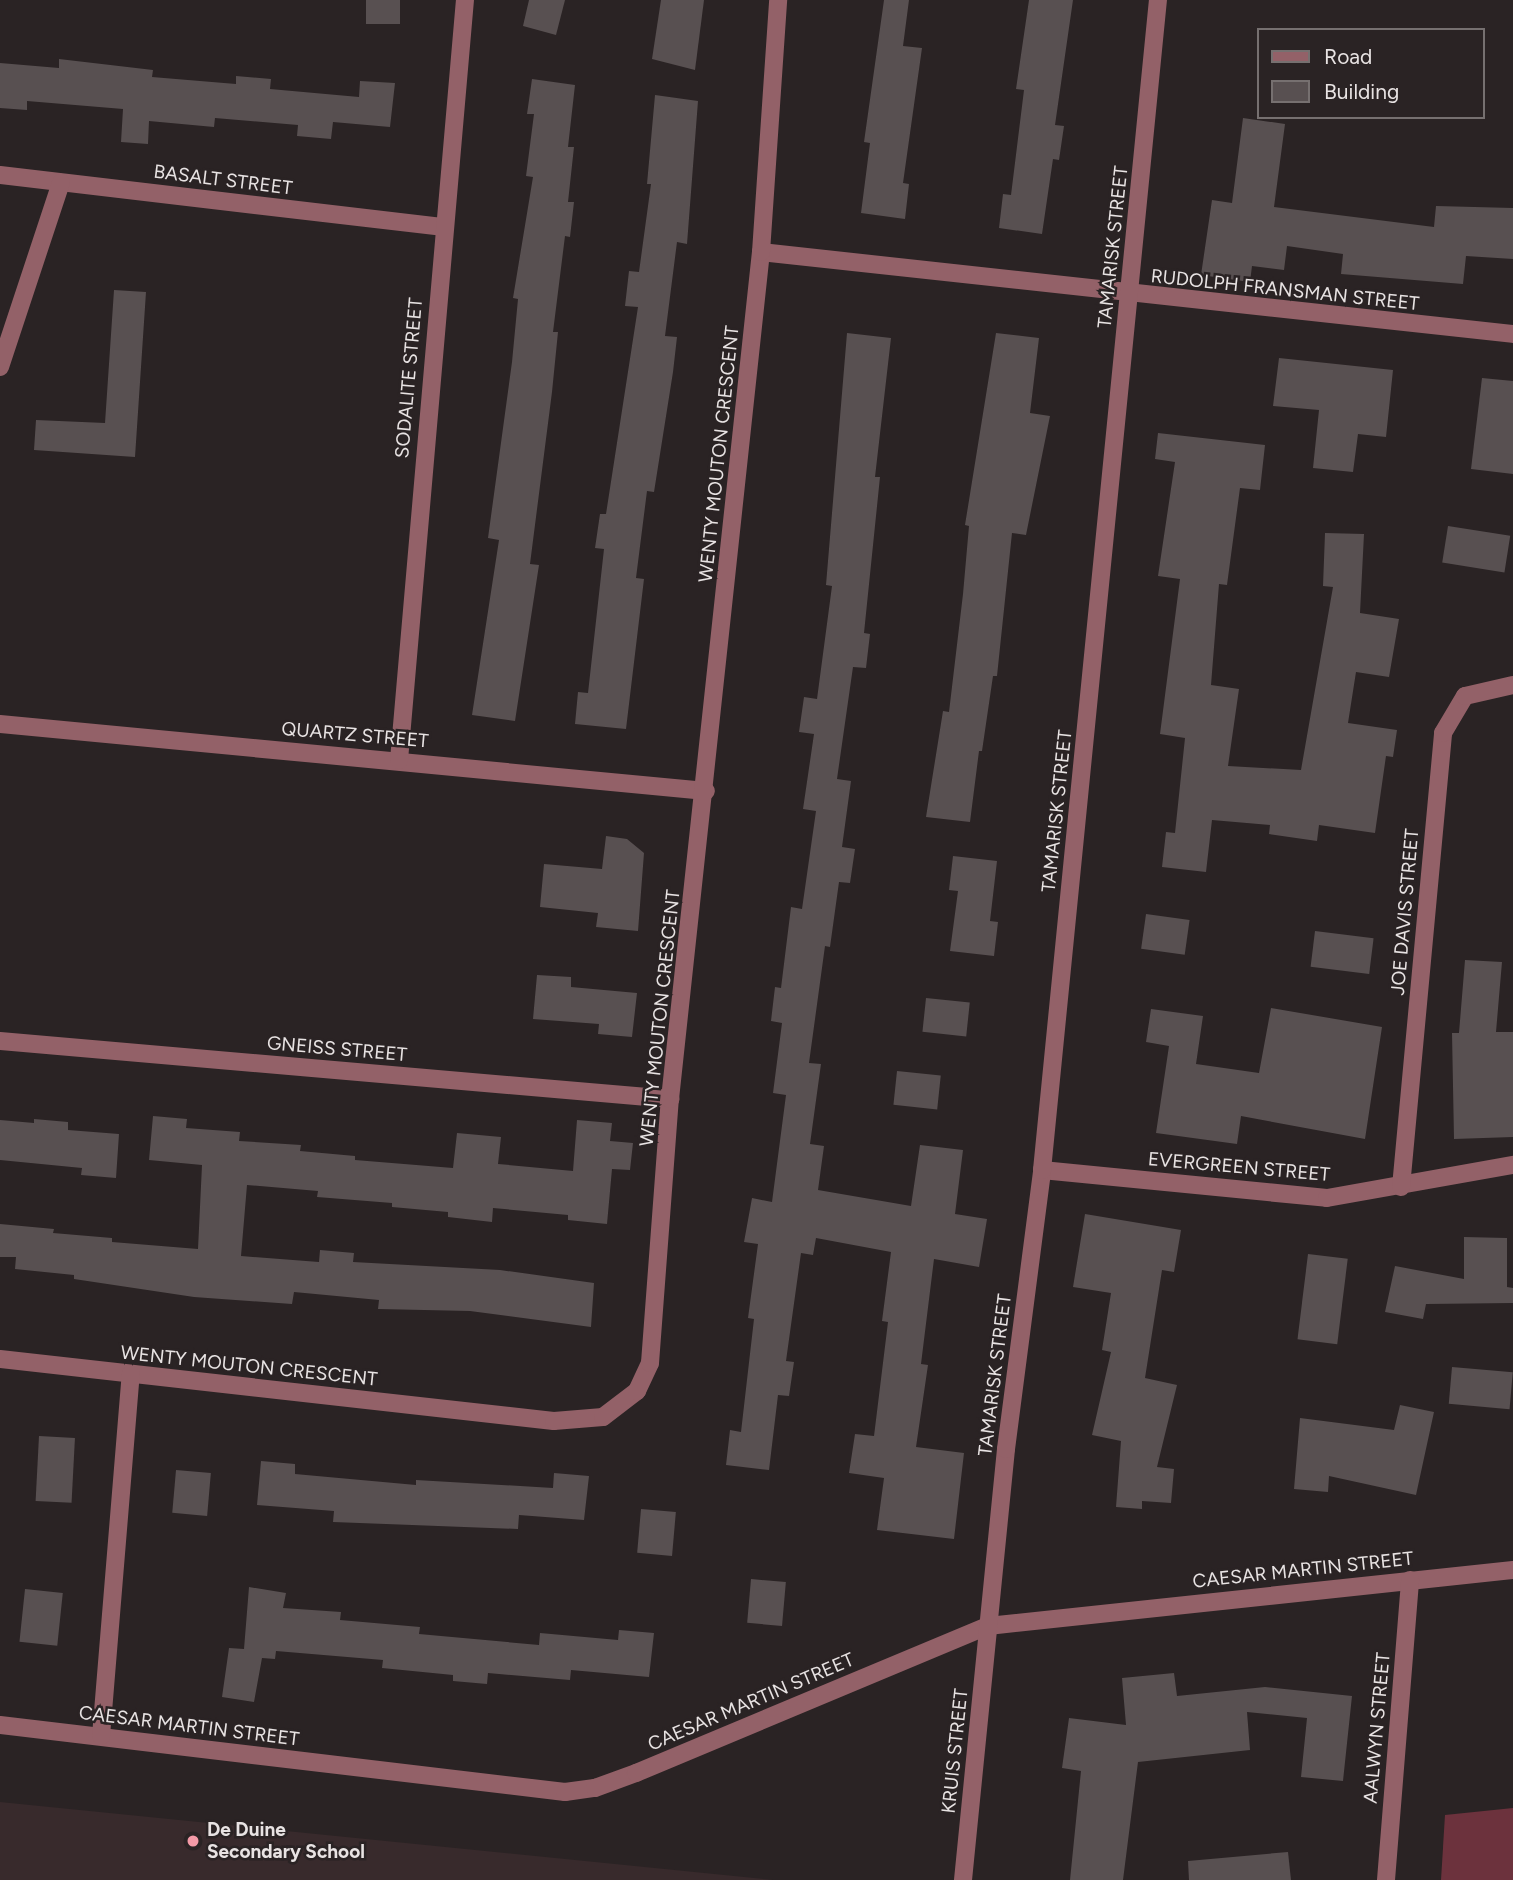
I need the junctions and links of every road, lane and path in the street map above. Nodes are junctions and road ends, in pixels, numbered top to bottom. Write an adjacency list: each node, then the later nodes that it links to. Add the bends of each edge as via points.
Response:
1 (465, 0): 6 (street, SODALITE STREET)
2 (778, 0): 7 (street, WENTY MOUTON CRESCENT)
3 (1158, 0): 8 (street, TAMARISK STREET)
4 (0, 175): 5 (street, BASALT STREET)
5 (61, 183): 6 (street, BASALT STREET); 10 (street)
6 (442, 227): 13 (street, SODALITE STREET)
7 (761, 252): 8 (street, RUDOLPH FRANSMAN STREET); 14 (street, WENTY MOUTON CRESCENT)
8 (1130, 295): 9 (street, RUDOLPH FRANSMAN STREET); 18 (street, TAMARISK STREET)
9 (1513, 334)
10 (0, 366)
11 (1513, 685): 19 (street, JOE DAVIS STREET, via 1465,696 1443,733)
12 (0, 724): 13 (street, QUARTZ STREET)
13 (399, 760): 14 (street, QUARTZ STREET)
14 (706, 791): 16 (street, WENTY MOUTON CRESCENT)
15 (0, 1041): 16 (street, GNEISS STREET)
16 (670, 1099): 21 (street, WENTY MOUTON CRESCENT, via 650,1363 637,1391 603,1417 554,1421)
17 (1513, 1165): 19 (street, EVERGREEN STREET)
18 (1042, 1170): 19 (street, EVERGREEN STREET, via 1327,1198); 24 (street, TAMARISK STREET)
19 (1402, 1187)
20 (0, 1359): 21 (street, WENTY MOUTON CRESCENT)
21 (131, 1374): 26 (street)
22 (1513, 1570): 23 (street, CAESAR MARTIN STREET)
23 (1410, 1580): 24 (street, CAESAR MARTIN STREET); 28 (street, AALWYN STREET)
24 (988, 1626): 26 (street, CAESAR MARTIN STREET, via 636,1773 595,1788 565,1792); 27 (street, KRUIS STREET)
25 (0, 1725): 26 (street, CAESAR MARTIN STREET)
26 (101, 1736)
27 (963, 1880)
28 (1386, 1880)

